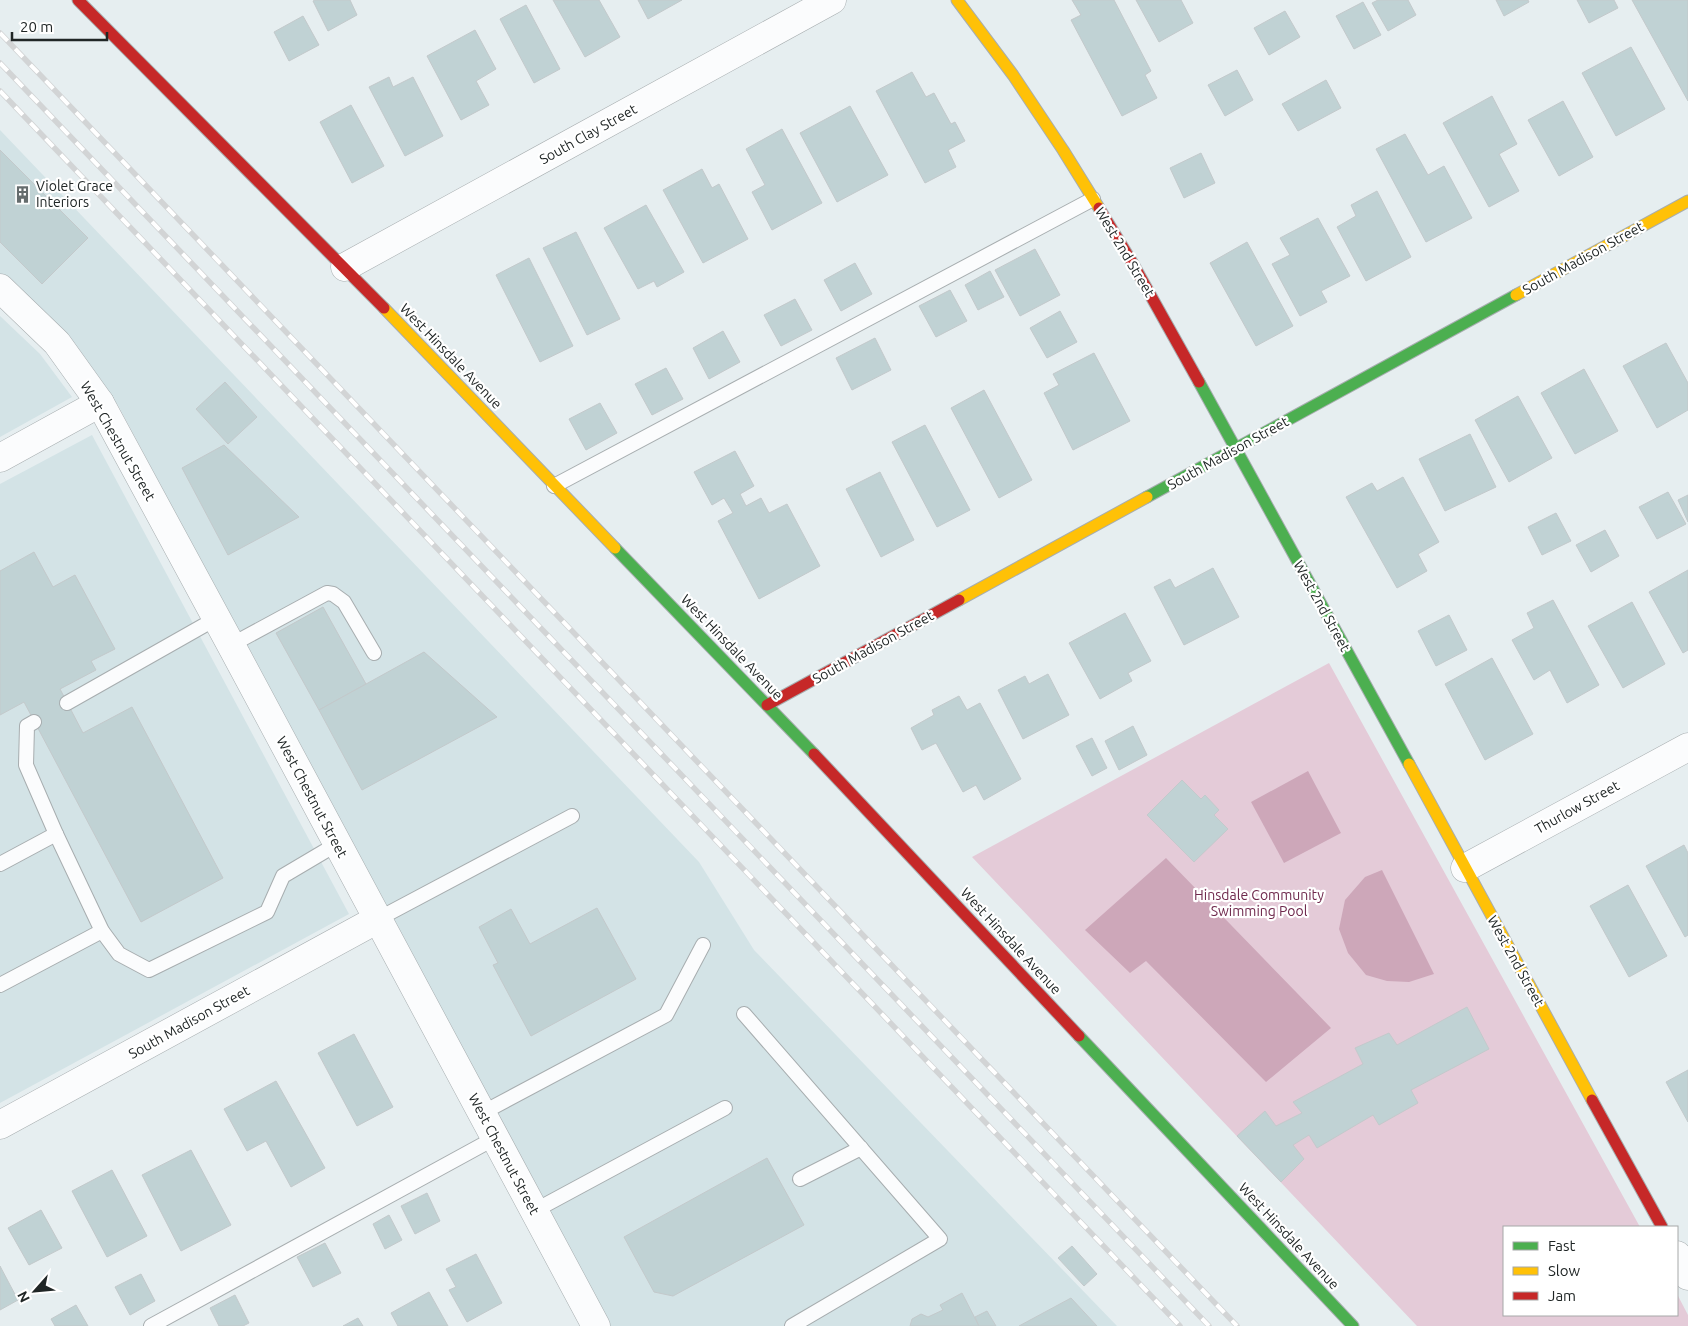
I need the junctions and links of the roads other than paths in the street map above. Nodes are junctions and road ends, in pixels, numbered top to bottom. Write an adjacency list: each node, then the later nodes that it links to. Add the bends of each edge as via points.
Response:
1 (78, 0): 6 (street, West Hinsdale Avenue)
2 (832, 0): 6 (street, South Clay Street)
3 (958, 0): 4 (street, West 2nd Street, via 1013,75)
4 (1093, 199): 9 (street, West 2nd Street); 11 (lane)
5 (1688, 201): 9 (street, South Madison Street)
6 (345, 267): 11 (street, West Hinsdale Avenue)
7 (0, 288): 8 (street, West Chestnut Street, via 57,343)
8 (100, 403): 10 (street); 12 (street, West Chestnut Street)
9 (1236, 448): 16 (street, South Madison Street); 23 (street, West 2nd Street)
10 (0, 458)
11 (554, 486): 16 (street, West Hinsdale Avenue)
12 (216, 618): 13 (street, West Chestnut Street); 15 (lane)
13 (231, 645): 14 (lane, via 327,593 344,602); 21 (street, West Chestnut Street)
14 (374, 653)
15 (68, 703)
16 (768, 705): 42 (street, West Hinsdale Avenue)
17 (34, 722): 20 (lane, via 27,726 26,765)
18 (1688, 747): 23 (street, Thurlow Street)
19 (572, 816): 24 (lane)
20 (56, 834): 22 (lane); 25 (lane)
21 (337, 844): 24 (street, West Chestnut Street); 25 (lane, via 283,876 267,912 149,970 120,954)
22 (0, 864)
23 (1465, 868): 36 (street, West 2nd Street)
24 (378, 919): 30 (street, West Chestnut Street); 31 (street, South Madison Street)
25 (102, 931): 27 (lane)
26 (703, 945): 30 (lane, via 666,1015)
27 (0, 985)
28 (744, 1014): 33 (lane)
29 (725, 1108): 35 (lane)
30 (482, 1113): 32 (street, West Chestnut Street)
31 (0, 1125)
32 (496, 1138): 35 (street, West Chestnut Street); 39 (lane)
33 (861, 1148): 34 (lane); 41 (lane, via 940,1239)
34 (800, 1180)
35 (534, 1211): 40 (street, West Chestnut Street)
36 (1661, 1226)
37 (1678, 1257): 38 (street)
38 (1688, 1276)
39 (151, 1326)
40 (596, 1326)
41 (792, 1326)
42 (1353, 1326)

